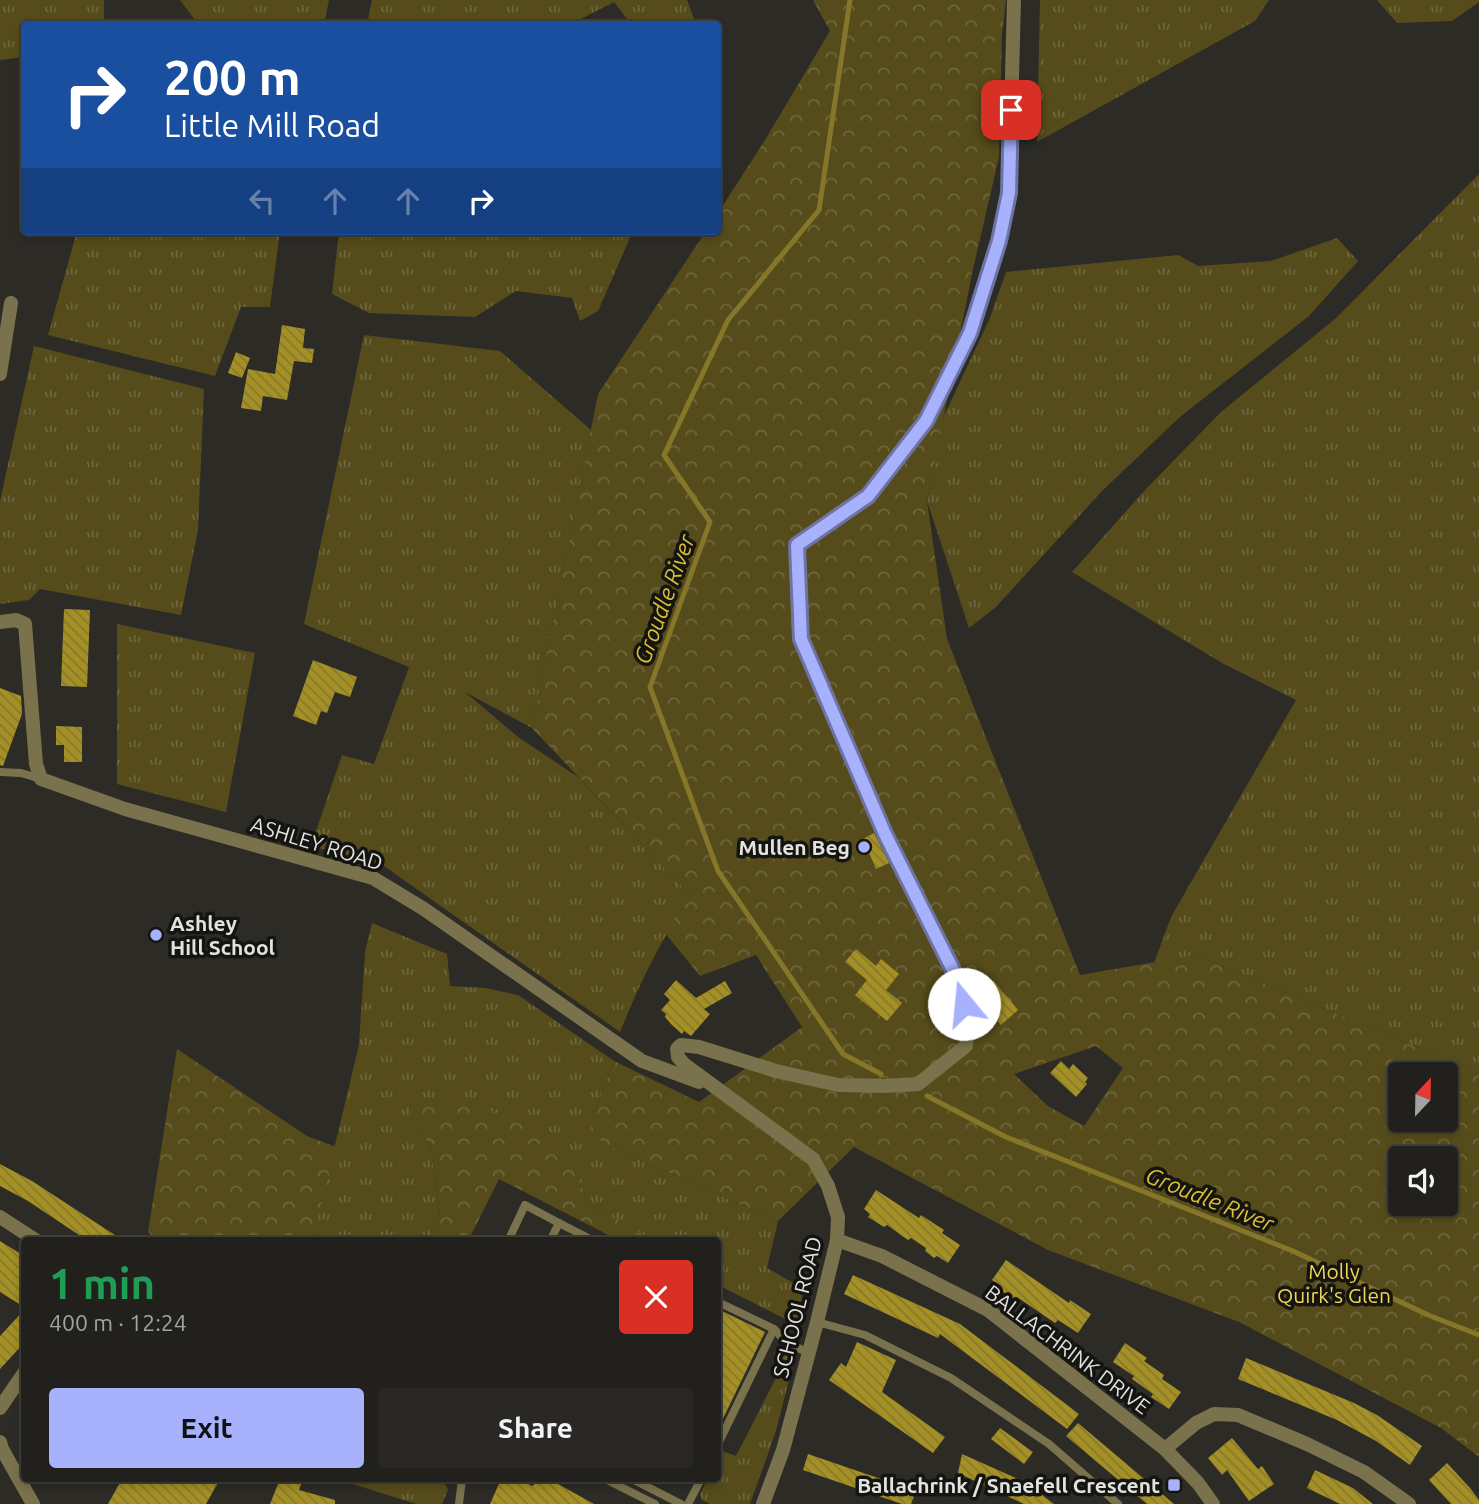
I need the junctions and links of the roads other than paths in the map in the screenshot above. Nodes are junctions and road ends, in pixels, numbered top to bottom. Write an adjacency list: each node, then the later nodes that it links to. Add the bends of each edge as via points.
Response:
1 (1014, 0): 7 (street, via 1009,193 970,333 926,421 868,496 797,545 801,639 885,834 960,984 968,1025 966,1046 918,1084 873,1086 838,1085 681,1045 678,1057)
2 (11, 303): 3 (street)
3 (0, 374)
4 (0, 622): 6 (street, via 25,624)
5 (0, 772): 6 (lane, via 21,772)
6 (41, 779): 7 (street, ASHLEY ROAD, via 125,809 373,878 642,1061)
7 (713, 1088): 14 (street, SCHOOL ROAD, via 813,1159 838,1217)
8 (0, 1217): 10 (street)
9 (559, 1223): 11 (lane, via 525,1205); 12 (lane); 13 (lane)
10 (31, 1237)
11 (510, 1237)
12 (552, 1237)
13 (586, 1237)
14 (837, 1240): 16 (street, SCHOOL ROAD); 23 (street, BALLACHRINK DRIVE, via 882,1256 988,1310)
15 (721, 1302): 17 (lane)
16 (817, 1322): 18 (street, SCHOOL ROAD); 34 (lane, via 865,1335 951,1378 1049,1444)
17 (774, 1329): 18 (lane, via 787,1343); 21 (lane)
18 (809, 1353): 33 (street, SCHOOL ROAD)
19 (21, 1377): 20 (street)
20 (0, 1405)
21 (721, 1438)
22 (0, 1442): 28 (street)
23 (1166, 1450): 35 (street, BALLACHRINK DRIVE); 36 (street, via 1196,1423 1214,1414 1238,1415 1364,1472)
24 (462, 1482): 29 (lane)
25 (611, 1482): 30 (lane)
26 (638, 1482): 31 (lane)
27 (699, 1482): 32 (lane)
28 (33, 1504)
29 (459, 1504)
30 (655, 1504)
31 (681, 1504)
32 (688, 1504)
33 (763, 1504)
34 (1118, 1504)
35 (1213, 1504)
36 (1409, 1504)

